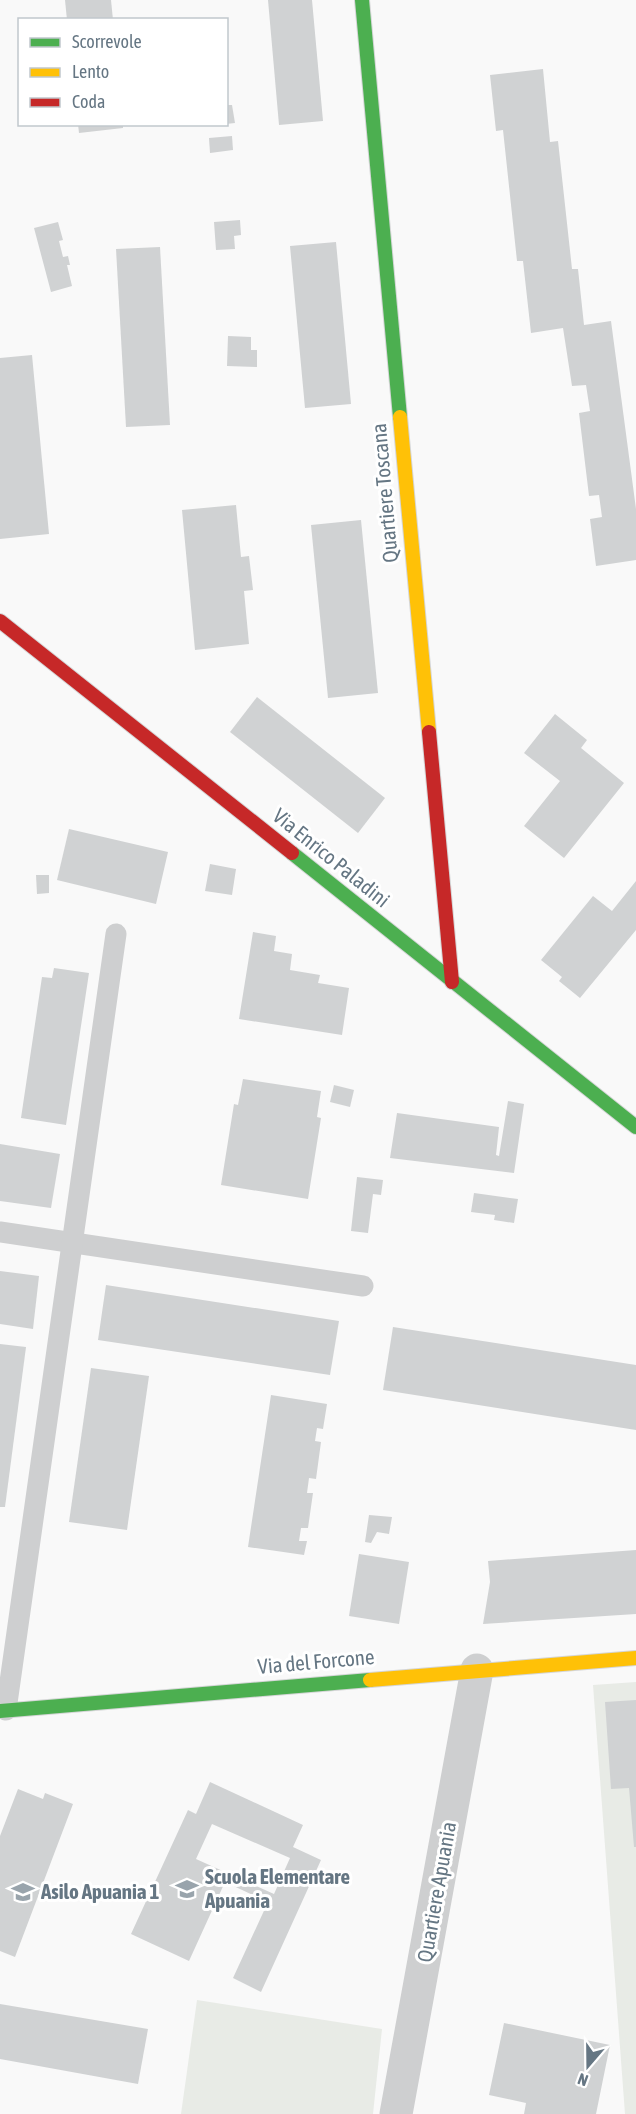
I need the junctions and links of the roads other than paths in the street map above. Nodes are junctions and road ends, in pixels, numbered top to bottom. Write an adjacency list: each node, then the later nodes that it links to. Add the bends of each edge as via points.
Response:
1 (362, 0): 4 (street, Quartiere Toscana)
2 (0, 621): 4 (street, Via Enrico Paladini)
3 (116, 934): 7 (lane)
4 (452, 982): 5 (street, Via Enrico Paladini)
5 (636, 1127)
6 (0, 1232): 7 (lane)
7 (74, 1243): 8 (lane); 11 (lane)
8 (363, 1286)
9 (636, 1658): 10 (street, Via del Forcone)
10 (477, 1670): 11 (street, Via del Forcone); 12 (street, Quartiere Apuania)
11 (3, 1711)
12 (396, 2114)

